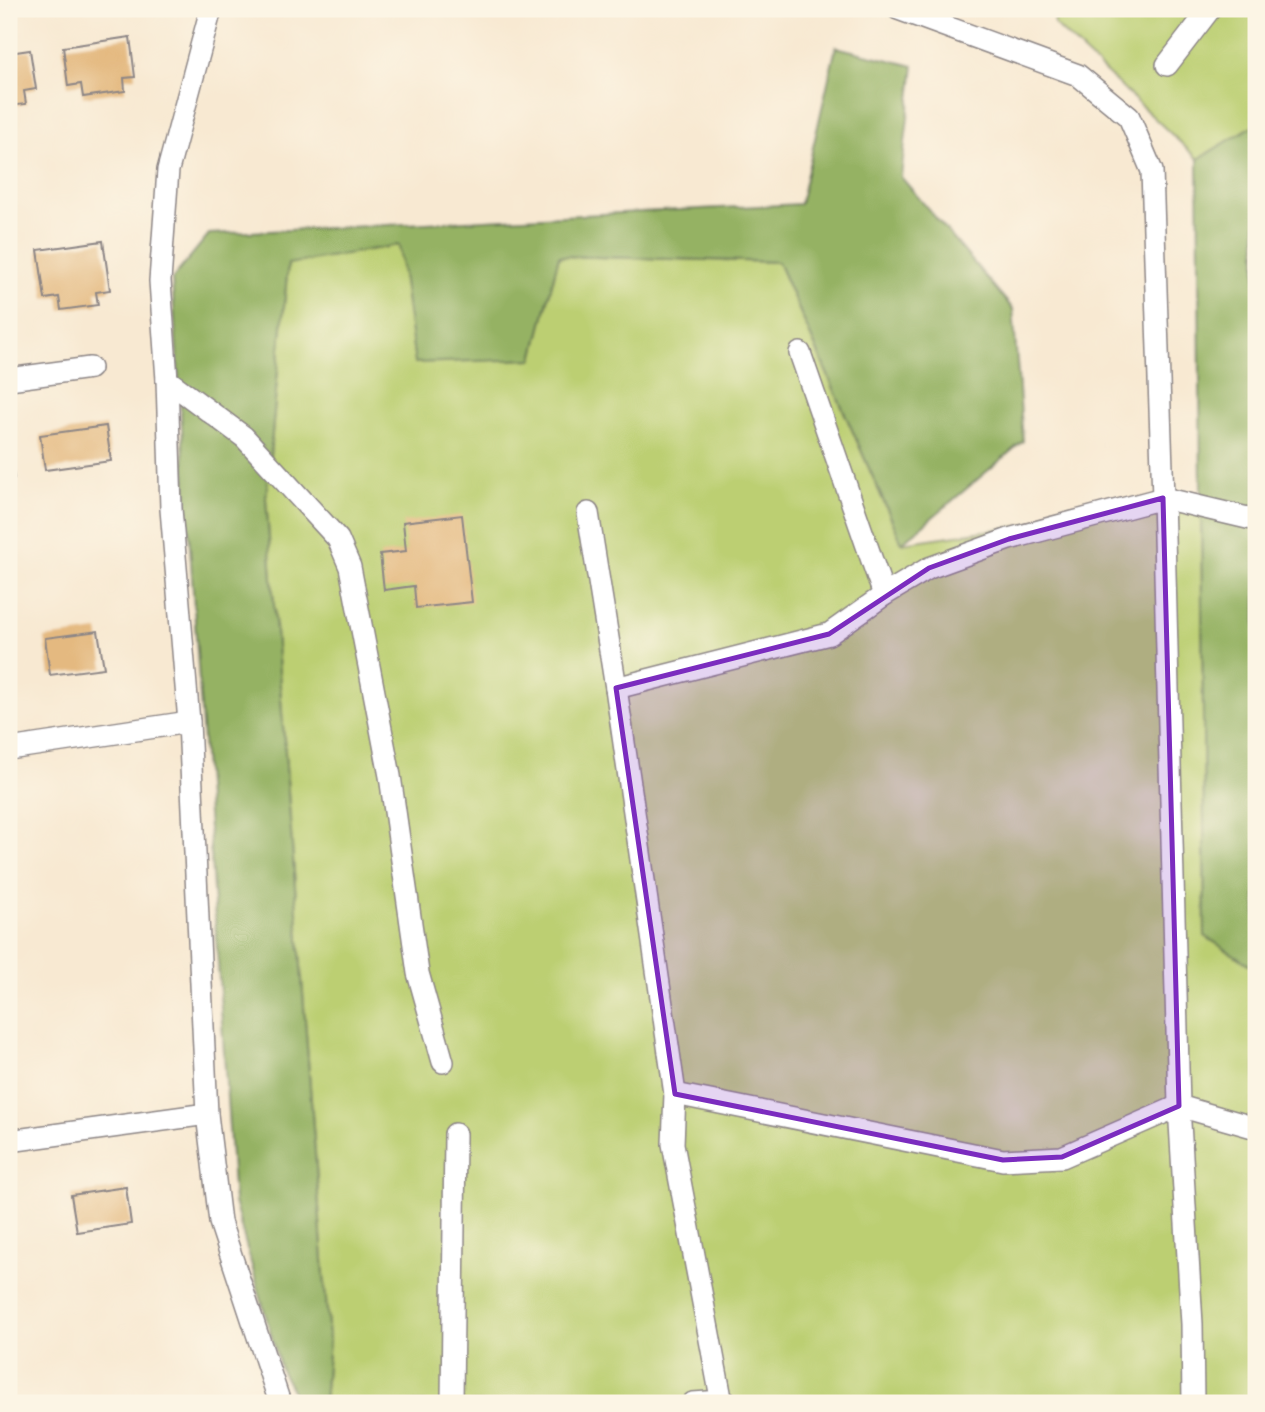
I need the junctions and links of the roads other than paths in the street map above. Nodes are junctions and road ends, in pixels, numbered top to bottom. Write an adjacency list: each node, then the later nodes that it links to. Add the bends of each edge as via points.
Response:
1 (211, 9): 8 (street, via 169,170 160,281)
2 (898, 9): 9 (street, via 1078,75 1129,117 1152,171)
3 (1210, 9): 4 (street)
4 (1167, 65)
5 (800, 353): 12 (street)
6 (90, 368): 7 (street)
7 (9, 380)
8 (167, 380): 14 (street, via 171,509); 16 (street, via 244,437 338,539 351,567 390,776 418,973)
9 (1163, 498): 11 (street); 12 (street, via 1009,539 929,568); 18 (street)
10 (588, 513): 13 (street)
11 (1256, 520)
12 (884, 595): 13 (street, via 829,634)
13 (616, 688): 17 (street)
14 (189, 722): 15 (street); 19 (street)
15 (9, 749)
16 (443, 1062)
17 (675, 1094): 18 (street, via 1003,1160 1062,1157); 26 (street, via 673,1144)
18 (1179, 1107): 20 (street); 27 (street)
19 (207, 1114): 22 (street); 23 (street, via 220,1222)
20 (1256, 1128)
21 (455, 1134): 24 (street)
22 (9, 1140)
23 (280, 1403)
24 (452, 1403)
25 (692, 1403): 26 (street)
26 (724, 1403)
27 (1193, 1403)

